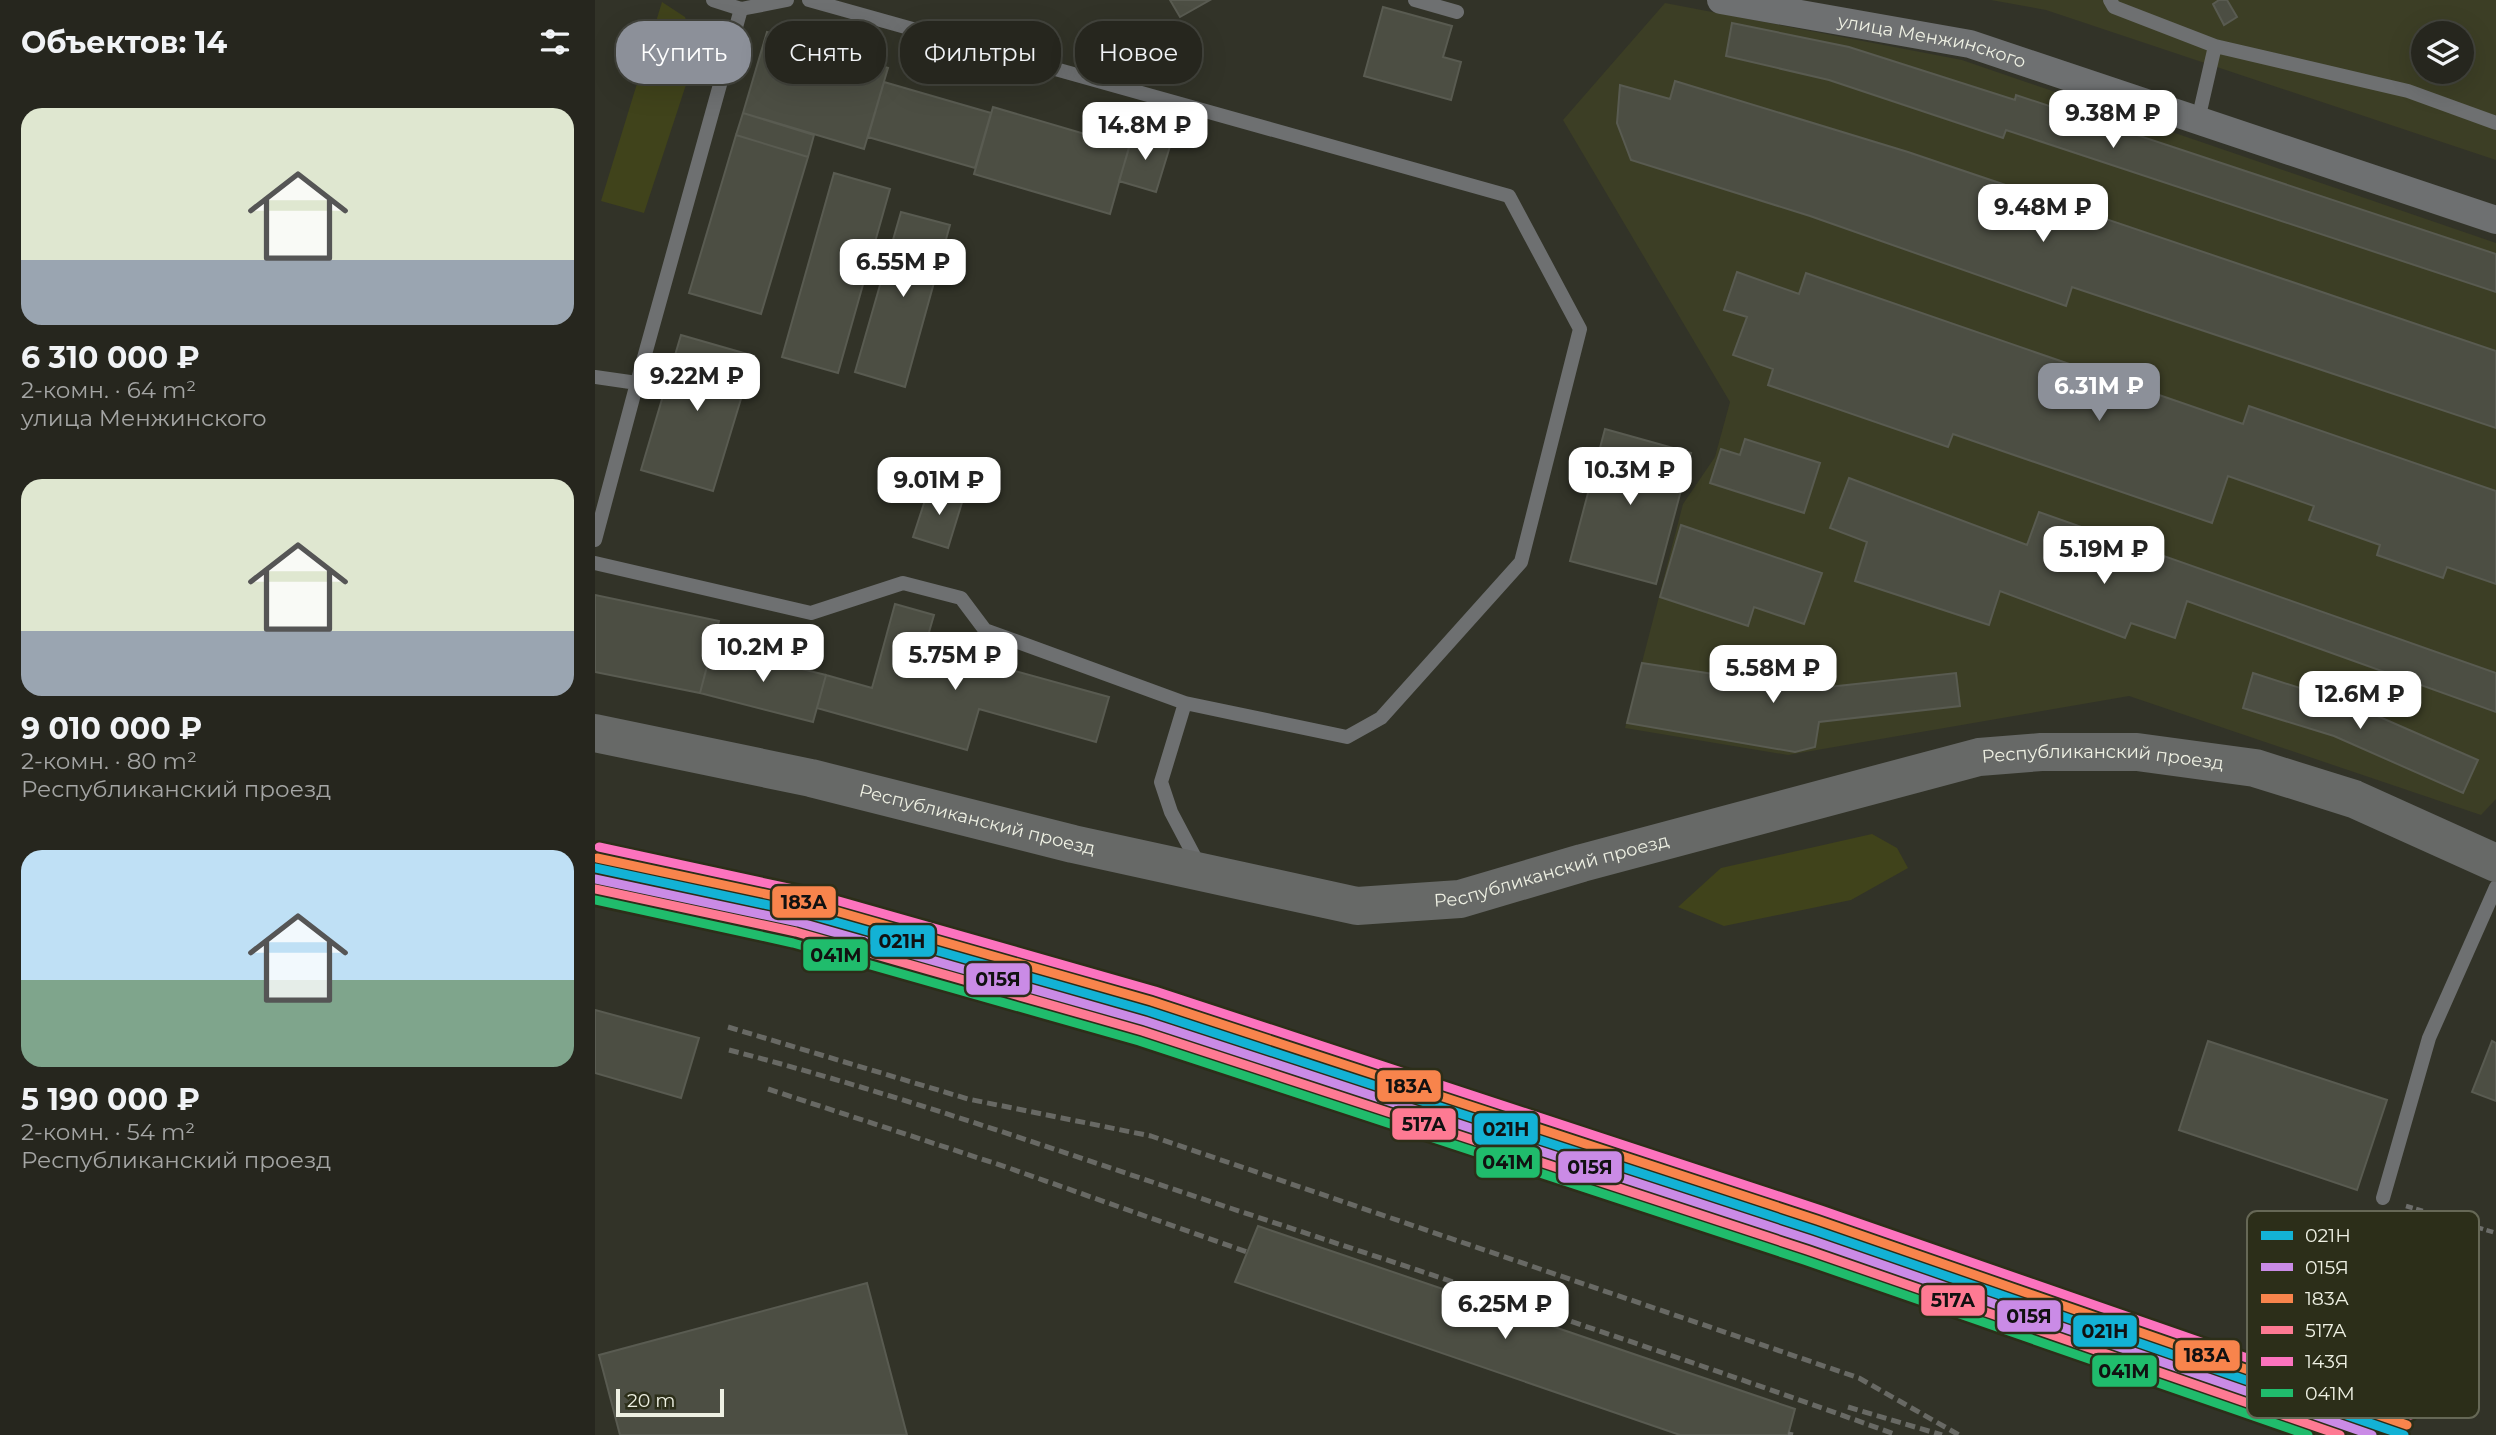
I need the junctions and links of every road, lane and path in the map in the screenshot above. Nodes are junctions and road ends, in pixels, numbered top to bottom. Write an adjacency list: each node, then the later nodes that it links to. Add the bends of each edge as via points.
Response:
1 (713, 0): 7 (lane)
2 (787, 0): 7 (lane)
3 (809, 0): 17 (lane, via 1509,196 1535,244 1580,329 1521,562 1381,718 1347,737)
4 (1415, 0): 8 (lane)
5 (1721, 0): 10 (street, улица Менжинского, via 1970,44)
6 (2110, 0): 9 (lane, via 2114,6)
7 (741, 9): 14 (lane)
8 (1457, 12)
9 (2215, 46): 10 (lane); 11 (lane, via 2409,91)
10 (2198, 120): 12 (street, улица Менжинского)
11 (2496, 123)
12 (2496, 220)
13 (595, 377): 14 (lane)
14 (637, 383): 15 (lane)
15 (595, 540)
16 (595, 564): 17 (lane, via 811,613 903,583 961,598 985,630)
17 (1185, 703): 20 (lane, via 1161,782)
18 (595, 733): 20 (main road, Республиканский проезд, via 811,778)
19 (2496, 863): 20 (main road, Республиканский проезд, via 2354,799 2255,768 2137,752 2041,752 1979,757 1460,899 1357,906)
20 (1203, 874)
21 (2496, 887): 22 (lane, via 2429,1038)
22 (2383, 1198): 23 (path)
23 (2425, 1211)
24 (2479, 1228): 25 (path)
25 (2496, 1233)

